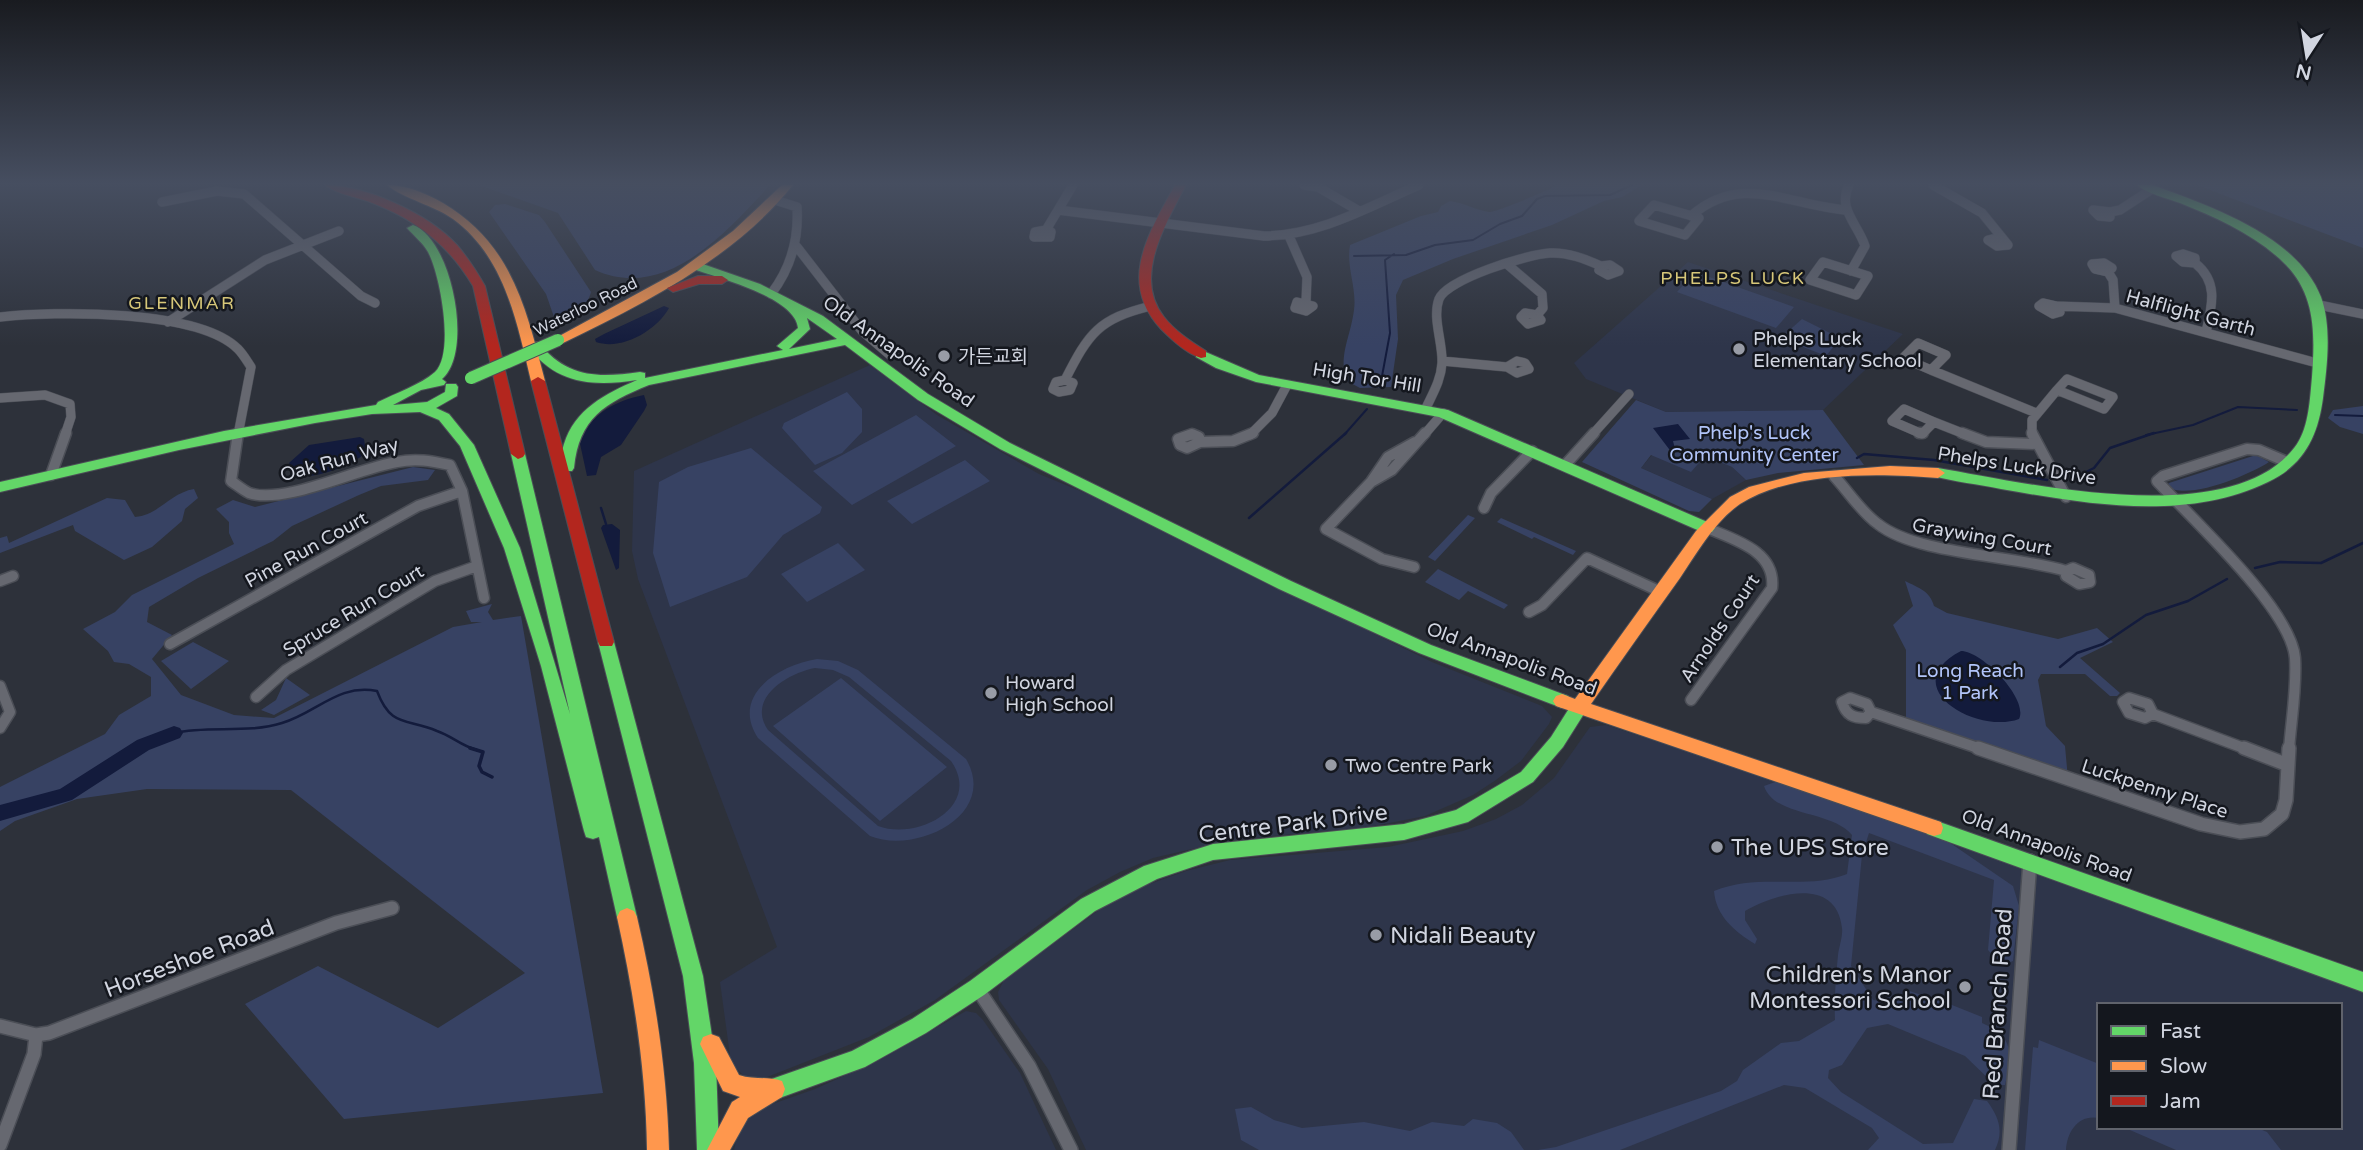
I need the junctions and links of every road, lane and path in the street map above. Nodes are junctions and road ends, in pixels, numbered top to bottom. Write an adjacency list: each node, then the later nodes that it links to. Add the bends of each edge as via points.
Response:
1 (296, 239): 13 (street)
2 (318, 239): 13 (street)
3 (424, 239): 45 (main road, via 438,255 447,282 449,360 443,372)
4 (442, 239): 97 (main road, via 463,256 479,286 645,994 658,1096)
5 (483, 239): 33 (main road, via 500,261)
6 (732, 239): 17 (main road, Waterloo Road)
7 (738, 239): 21 (main road, via 724,263)
8 (795, 239): 14 (street)
9 (1156, 239): 28 (main road, High Tor Hill, via 1143,271)
10 (1290, 239): 24 (street, via 1308,280)
11 (1863, 239): 19 (street, via 1865,246)
12 (2256, 239): 27 (main road, via 2302,276)
13 (303, 244): 25 (street, via 360,296); 35 (street, via 256,265)
14 (797, 247): 22 (street); 39 (street, via 862,331)
15 (2195, 264): 36 (street, via 2207,272 2214,288)
16 (1508, 265): 18 (street, via 1557,252); 32 (street, via 1542,292 1545,307); 40 (street, via 1454,283 1440,297)
17 (697, 266): 21 (main road, Old Annapolis Road); 23 (main road, Waterloo Road)
18 (1601, 266)
19 (1851, 271): 19 (street, via 1868,276 1856,295 1810,280 1823,262)
20 (2108, 272): 30 (street)
21 (744, 282): 22 (main road, Old Annapolis Road); 23 (main road, via 698,280)
22 (771, 294): 26 (main road, Old Annapolis Road)
23 (638, 302): 47 (main road, Waterloo Road, bridge)
24 (1306, 302)
25 (375, 303)
26 (790, 303): 37 (main road, Old Annapolis Road); 38 (main road, via 804,329)
27 (2319, 305): 31 (street); 41 (main road, Phelps Luck Drive)
28 (1151, 306): 44 (street, via 1098,323); 46 (main road, High Tor Hill, via 1179,339 1205,356)
29 (2056, 306): 30 (street, Halflight Garth, via 2078,303)
30 (2115, 308): 36 (street, Halflight Garth)
31 (2363, 314)
32 (1537, 315)
33 (519, 316): 38 (main road, via 544,364 563,374 593,380 630,378); 69 (main road)
34 (0, 317): 35 (street, via 61,312)
35 (168, 322): 56 (street, via 221,338 245,352 251,367)
36 (2206, 332): 41 (street, Halflight Garth)
37 (845, 337): 38 (main road); 69 (main road, via 645,382 606,399 578,423 568,443); 83 (main road, Old Annapolis Road, via 923,397 1037,462 1395,636)
38 (784, 346)
39 (890, 355)
40 (1442, 361): 42 (street); 52 (street, via 1438,388)
41 (2317, 363): 60 (main road, Phelps Luck Drive, via 2311,429)
42 (1507, 367)
43 (1931, 370): 54 (street)
44 (1065, 380)
45 (425, 384): 47 (main road, via 441,382); 51 (main road)
46 (1286, 385): 52 (main road, High Tor Hill); 57 (street, via 1269,421 1256,431 1224,442)
47 (451, 387): 51 (main road, via 447,400)
48 (2057, 390): 48 (street, via 2067,379 2113,397 2104,409); 54 (street)
49 (1629, 394): 61 (street)
50 (0, 398): 62 (street, via 45,395 70,404 71,417)
51 (414, 403): 56 (main road); 97 (main road, via 444,417 467,445 528,592 646,1036)
52 (1426, 408): 53 (main road, High Tor Hill)
53 (1443, 413): 59 (main road, High Tor Hill); 72 (street, via 1392,471 1371,482 1326,529 1382,559)
54 (2036, 413): 58 (street, via 2030,426)
55 (1934, 422): 58 (street, via 1986,442)
56 (236, 437): 62 (main road); 65 (street, Oak Run Way, via 231,481 245,492 283,493 393,461 421,458 450,465)
57 (1200, 442)
58 (2037, 444): 66 (street)
59 (1532, 451): 61 (main road, High Tor Hill); 68 (street, via 1491,493)
60 (2287, 462): 67 (main road, Phelps Luck Drive, via 2242,487); 67 (street, via 2247,449 2159,478 2160,488)
61 (1565, 465): 70 (main road, High Tor Hill)
62 (51, 475): 64 (main road)
63 (1834, 476): 66 (main road, Phelps Luck Drive, via 1920,471); 70 (main road, Phelps Luck Drive, via 1748,494 1731,503); 73 (street, Graywing Court, via 1877,524 1906,541)
64 (0, 487)
65 (462, 491): 71 (street, Oak Run Way); 79 (street, Pine Run Court, via 418,506)
66 (2066, 497): 67 (main road, Phelps Luck Drive)
67 (2172, 500): 87 (street, Luckpenny Place, via 2264,597 2289,634 2295,658)
68 (1484, 508)
69 (572, 509): 92 (main road)
70 (1707, 528): 76 (main road, Phelps Luck Drive); 82 (street, Arnolds Court, via 1752,549 1768,563 1774,577 1772,588)
71 (477, 566): 77 (street, Oak Run Way); 81 (street, Spruce Run Court, via 435,581 286,670)
72 (1414, 567)
73 (2066, 570)
74 (13, 576): 75 (street)
75 (0, 581)
76 (1661, 592): 78 (street, via 1587,558); 83 (main road, Phelps Luck Drive)
77 (484, 598)
78 (1530, 612)
79 (170, 644)
80 (0, 686): 86 (street, via 10,712)
81 (256, 696)
82 (1691, 700)
83 (1578, 706): 88 (main road, Old Annapolis Road); 91 (main road, Centre Park Drive, via 1557,743 1527,777 1461,816 1394,834 1213,852 1170,864 1088,905)
84 (1871, 712): 87 (street, Luckpenny Place, via 2222,830 2251,832 2272,827 2284,811)
85 (2153, 714): 87 (street)
86 (0, 728)
87 (2288, 765)
88 (2030, 861): 90 (main road, Old Annapolis Road); 101 (street, Red Branch Road)
89 (392, 908): 94 (street, Horseshoe Road, via 336,923)
90 (2363, 982)
91 (977, 988): 95 (main road, Centre Park Drive, via 857,1060); 100 (street, via 1018,1043)
92 (702, 1020): 95 (main road, via 724,1075 735,1086); 98 (main road)
93 (0, 1026): 94 (street, Horseshoe Road)
94 (36, 1035): 96 (street)
95 (774, 1089): 99 (main road, via 740,1110)
96 (0, 1145)
97 (657, 1150)
98 (708, 1150)
99 (718, 1150)
100 (1071, 1150)
101 (2009, 1150)

